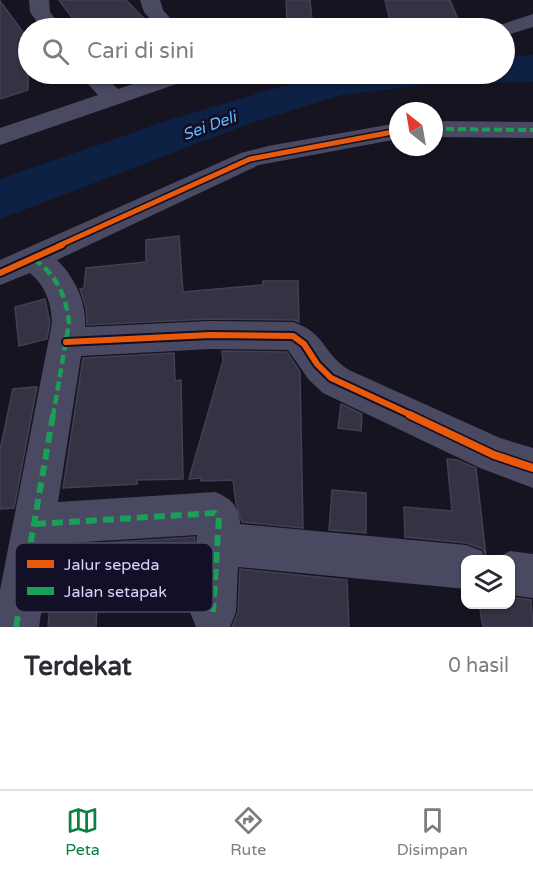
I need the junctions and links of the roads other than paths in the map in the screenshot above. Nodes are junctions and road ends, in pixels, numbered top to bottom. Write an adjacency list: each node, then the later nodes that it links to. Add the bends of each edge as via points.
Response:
1 (39, 0): 3 (street)
2 (150, 0): 4 (street)
3 (43, 18)
4 (160, 18)
5 (533, 20): 6 (street)
6 (515, 26)
7 (93, 84): 11 (street)
8 (443, 129): 9 (street)
9 (533, 130)
10 (389, 133): 12 (street, via 250,159)
11 (0, 137)
12 (34, 259): 13 (street); 14 (street, via 49,269 64,294 69,323)
13 (0, 273)
14 (66, 342): 15 (street, via 210,335 293,336 304,343 318,366 338,384 494,455); 16 (street)
15 (533, 468)
16 (35, 524): 17 (street); 18 (street, via 211,512 219,517)
17 (31, 543)
18 (217, 543): 19 (street); 23 (street)
19 (461, 567)
20 (515, 574): 21 (street)
21 (533, 576)
22 (19, 612): 24 (street)
23 (213, 612)
24 (16, 627)

